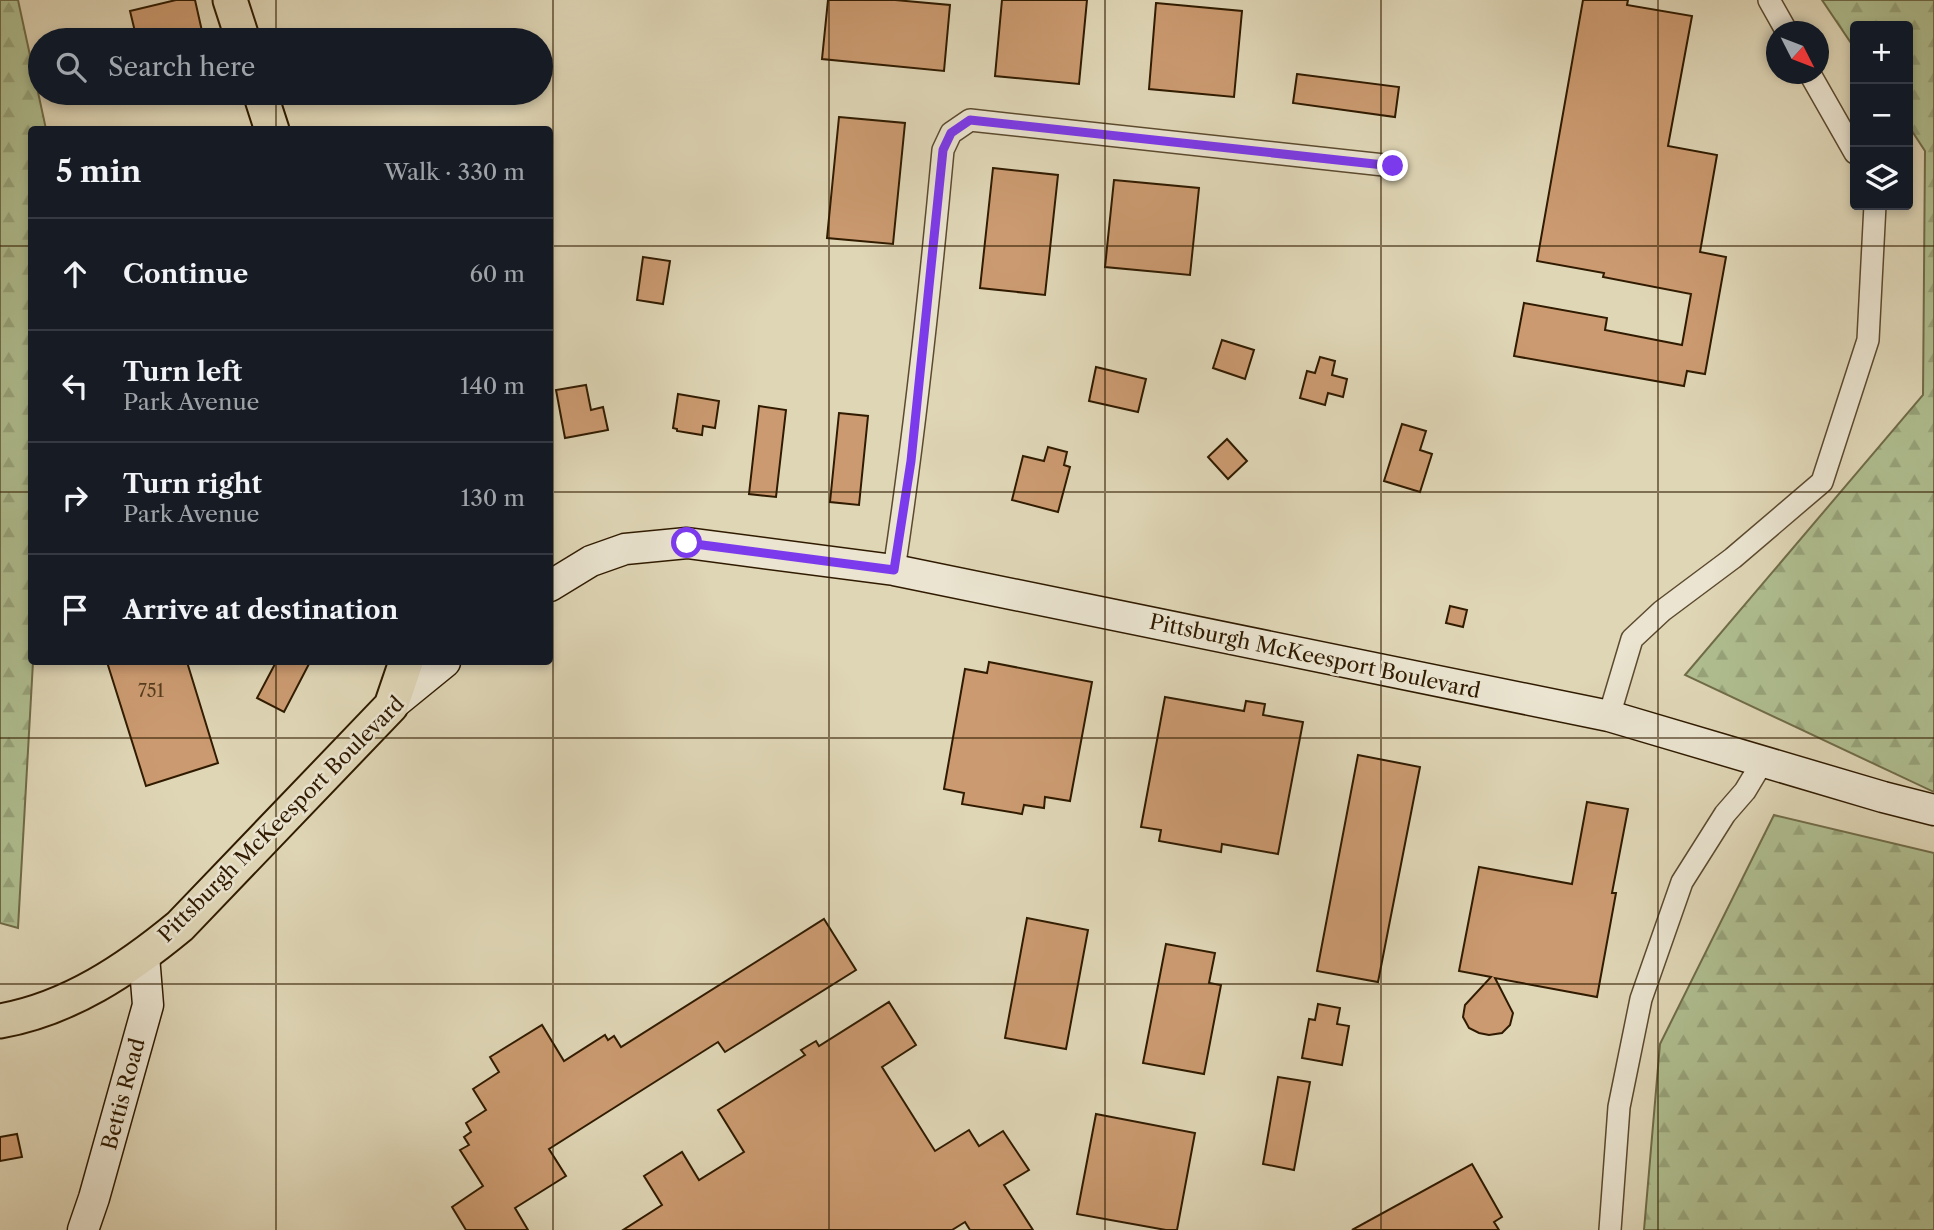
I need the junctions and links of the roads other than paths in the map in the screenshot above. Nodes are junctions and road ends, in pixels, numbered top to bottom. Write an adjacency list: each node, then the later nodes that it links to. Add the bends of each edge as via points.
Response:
1 (230, 0): 4 (main road)
2 (1769, 0): 3 (street)
3 (1781, 21)
4 (239, 28)
5 (1816, 84): 8 (street)
6 (264, 105): 7 (main road)
7 (271, 126)
8 (1852, 147)
9 (1393, 166): 13 (street, via 970,120 951,133 943,150 912,448)
10 (1875, 210): 18 (street, via 1868,340 1822,482 1632,639)
11 (687, 543): 12 (main road, Pittsburgh McKeesport Boulevard, via 662,532 624,533 582,545); 13 (main road, Pittsburgh McKeesport Boulevard); 14 (main road, Pittsburgh McKeesport Boulevard, via 625,549 591,561)
12 (553, 560)
13 (894, 570): 18 (main road, Pittsburgh McKeesport Boulevard)
14 (553, 584)
15 (405, 665): 17 (main road)
16 (441, 665): 17 (main road, Pittsburgh McKeesport Boulevard)
17 (391, 706): 21 (main road, Pittsburgh McKeesport Boulevard, via 180,926)
18 (1609, 716): 19 (main road, Pittsburgh McKeesport Boulevard)
19 (1763, 761): 20 (main road, Pittsburgh McKeesport Boulevard); 24 (street, via 1682,882 1641,999 1619,1107)
20 (1934, 810)
21 (144, 956): 22 (main road, Pittsburgh McKeesport Boulevard, via 87,992); 23 (main road, Bettis Road, via 148,1005)
22 (0, 1021)
23 (83, 1230)
24 (1610, 1230)

